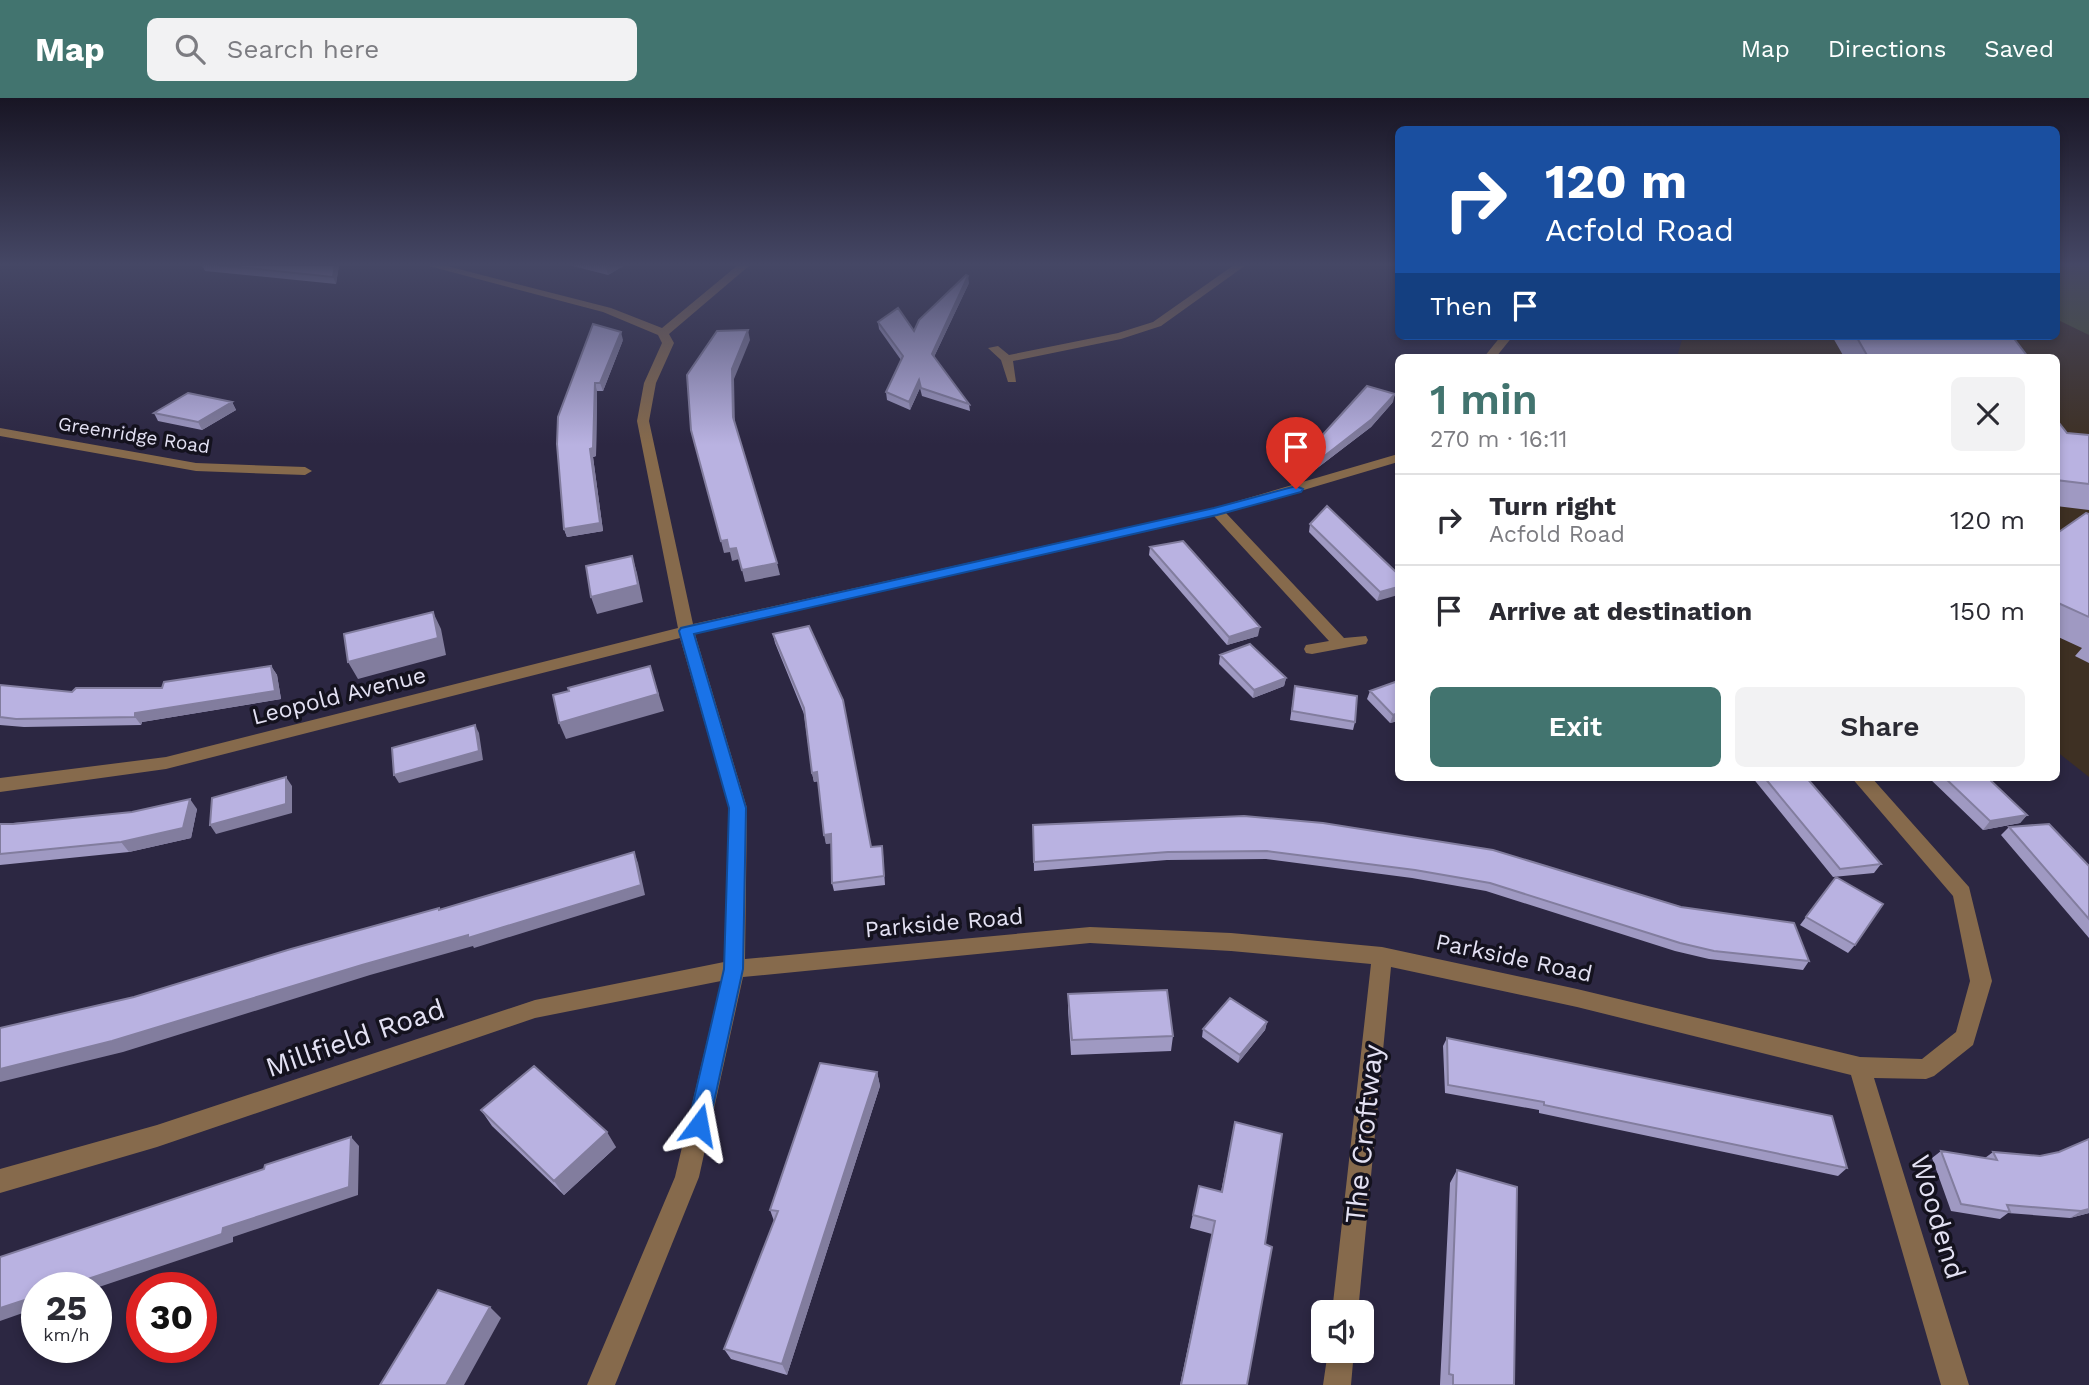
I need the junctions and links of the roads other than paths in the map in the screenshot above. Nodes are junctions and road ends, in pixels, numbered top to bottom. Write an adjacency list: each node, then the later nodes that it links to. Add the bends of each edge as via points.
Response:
1 (644, 325): 4 (street)
2 (673, 325): 4 (street)
3 (1154, 325): 8 (street)
4 (663, 333): 14 (street, via 668,343 650,383 643,421)
5 (1504, 340): 7 (street)
6 (994, 348): 8 (street)
7 (1492, 354)
8 (1007, 359): 9 (street)
9 (1012, 379)
10 (0, 432): 12 (street, Greenridge Road, via 196,467)
11 (1395, 459): 13 (street, Leopold Avenue)
12 (305, 471)
13 (1217, 511): 14 (street, Leopold Avenue); 16 (street)
14 (686, 631): 19 (street, Leopold Avenue, via 166,764); 21 (street, via 738,808)
15 (1360, 640): 16 (street)
16 (1340, 643): 17 (street)
17 (1312, 649)
18 (1864, 781): 22 (street, Parkside Road, via 1962,893 1981,981 1965,1038 1926,1069)
19 (0, 785)
20 (1382, 956): 21 (street, Parkside Road, via 1090,935); 22 (street, Parkside Road); 24 (street, The Croftway)
21 (734, 969): 23 (street, Millfield Road, via 536,1009 157,1136); 26 (street, via 687,1177)
22 (1860, 1067): 28 (street, Woodend)
23 (0, 1181)
24 (1346, 1300)
25 (1339, 1363): 27 (street)
26 (601, 1385)
27 (1337, 1385)
28 (1955, 1385)

